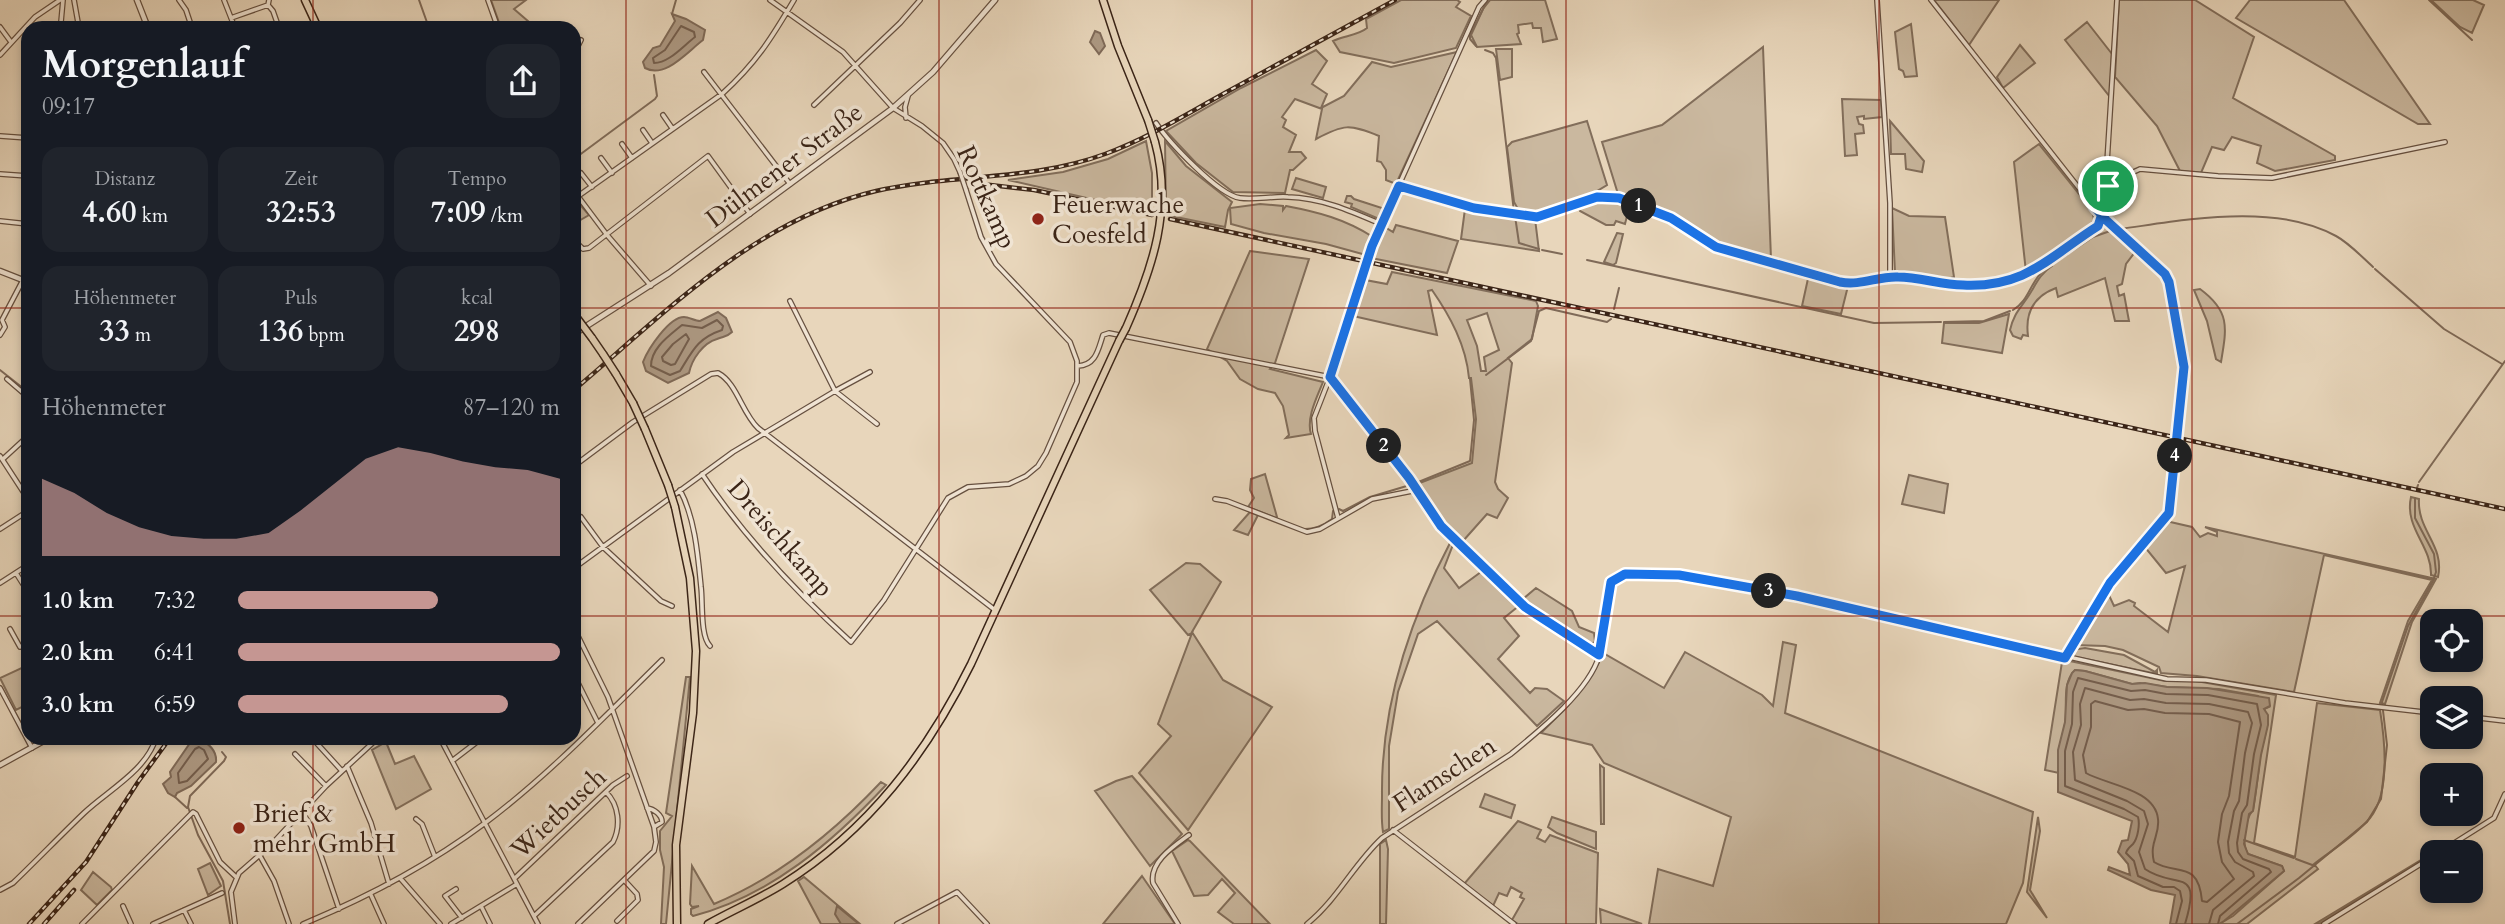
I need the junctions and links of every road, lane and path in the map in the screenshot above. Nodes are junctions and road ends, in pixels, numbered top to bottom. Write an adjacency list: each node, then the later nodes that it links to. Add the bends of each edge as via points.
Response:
1 (61, 0): 20 (street); 21 (street)
2 (74, 0): 22 (street)
3 (137, 0): 23 (street)
4 (179, 0): 24 (street)
5 (224, 0): 19 (street)
6 (305, 0): 27 (main road)
7 (488, 0): 28 (street)
8 (770, 0): 18 (street, Rottkamp)
9 (794, 0): 18 (street)
10 (920, 0): 33 (street)
11 (995, 0): 36 (street, Dülmener Straße)
12 (1103, 0): 41 (main road)
13 (1485, 0): 57 (street)
14 (1877, 0): 75 (street)
15 (1931, 0): 64 (street)
16 (2117, 0): 56 (street)
17 (268, 2): 19 (street); 26 (street)
18 (787, 12): 33 (street, Rottkamp, via 832,42); 35 (street, via 761,55)
19 (231, 18): 25 (street)
20 (31, 21)
21 (61, 21)
22 (78, 21)
23 (145, 21)
24 (189, 21)
25 (232, 21)
26 (277, 21)
27 (315, 21)
28 (496, 21)
29 (0, 27): 31 (street)
30 (21, 32): 31 (street)
31 (12, 42): 32 (street)
32 (0, 55)
33 (855, 66): 37 (street); 38 (street, Rottkamp)
34 (704, 72): 35 (street)
35 (722, 94): 42 (street); 55 (street)
36 (908, 96): 38 (street, Dülmener Straße); 40 (street)
37 (814, 105)
38 (892, 108): 40 (street, Rottkamp); 55 (street, Dülmener Straße)
39 (663, 115): 42 (street)
40 (906, 118): 83 (street, Rottkamp, bridge, via 922,126 954,159 992,259 1065,334)
41 (1152, 121): 69 (street, via 1190,163 1233,196 1315,200); 112 (main road, bridge, via 1162,187 1160,230 1151,267)
42 (673, 128): 47 (street)
43 (643, 130): 47 (street)
44 (0, 136): 45 (street)
45 (21, 138)
46 (2445, 142): 58 (street, via 2272,178 2140,169)
47 (652, 143): 50 (street)
48 (622, 144): 50 (street)
49 (601, 158): 52 (street)
50 (632, 158): 52 (street)
51 (581, 173): 59 (street)
52 (612, 173): 59 (street)
53 (0, 174): 54 (street)
54 (21, 176)
55 (790, 184): 65 (street, Dülmener Straße)
56 (2106, 184): 58 (street); 61 (street)
57 (1399, 186): 69 (street); 75 (street, via 1474,208 1537,217 1612,196 1671,218 1724,250 1847,283)
58 (2114, 186): 61 (street)
59 (592, 187): 60 (street)
60 (581, 195)
61 (2105, 195): 62 (street)
62 (2103, 203): 64 (street); 66 (street)
63 (581, 204): 72 (street)
64 (2094, 206): 66 (street)
65 (750, 214): 72 (street, via 708,156); 77 (street, Dülmener Straße)
66 (2101, 216): 70 (street); 71 (street)
67 (0, 221): 68 (street)
68 (21, 224)
69 (1381, 225): 85 (street)
70 (2110, 225): 71 (street); 118 (street, via 2165,274 2172,291 2184,367 2170,509 2110,583)
71 (2098, 226): 75 (street, via 2017,279 1963,285)
72 (607, 235): 73 (street); 77 (street)
73 (581, 248)
74 (0, 271): 76 (street)
75 (1890, 276)
76 (21, 279)
77 (651, 286): 81 (street, Dülmener Straße)
78 (21, 288): 82 (street, via 2,320 5,327)
79 (790, 301): 88 (street)
80 (581, 323): 191 (main road, bridge, via 616,374 645,429 675,507 691,587 696,651 676,845)
81 (581, 330)
82 (0, 335)
83 (1078, 366): 85 (street, via 1095,358 1103,335 1109,333); 105 (street, via 1075,389 1038,466 1009,484 968,487 954,493)
84 (870, 372): 88 (street, Dreischkamp)
85 (1330, 377): 98 (street); 102 (street, via 1314,418)
86 (7, 379): 87 (street)
87 (21, 391)
88 (835, 391): 89 (street); 90 (street, Dreischkamp)
89 (877, 424)
90 (764, 433): 93 (street, via 724,376 715,373 633,422); 95 (street, Dreischkamp); 105 (street)
91 (21, 443): 92 (street)
92 (3, 460): 94 (street); 96 (street)
93 (581, 461)
94 (0, 468)
95 (702, 474): 97 (street); 105 (street, Dreischkamp, via 791,586 851,642 884,600)
96 (21, 488)
97 (680, 490): 104 (street); 116 (street, Dreischkamp, via 695,547 705,639)
98 (1417, 490): 102 (street, via 1371,499); 117 (street, via 1441,526 1520,602)
99 (1214, 499): 102 (street, via 1301,531 1320,529)
100 (21, 516): 103 (street)
101 (581, 517): 104 (street)
102 (1338, 518)
103 (0, 529)
104 (603, 547): 106 (street); 111 (street)
105 (915, 547): 112 (street)
106 (581, 563)
107 (21, 570): 108 (street)
108 (16, 573): 109 (street); 110 (street)
109 (21, 581)
110 (0, 583)
111 (672, 606)
112 (995, 610): 177 (main road, via 943,719 884,799 808,867)
113 (10, 629): 115 (street)
114 (581, 643): 124 (street)
115 (21, 646)
116 (710, 646)
117 (1599, 655): 118 (street, via 1611,582 1625,574 1648,573 1797,596); 154 (street, Flamschen, via 1576,692 1530,738 1480,776)
118 (2065, 658): 125 (street, via 2166,679 2207,680)
119 (662, 660): 124 (street)
120 (0, 688): 122 (street)
121 (581, 689): 128 (street)
122 (5, 697): 123 (street); 129 (street)
123 (0, 700)
124 (612, 708): 128 (street); 149 (street)
125 (2420, 712)
126 (2483, 718): 127 (street)
127 (2505, 721)
128 (598, 723): 130 (street)
129 (21, 727)
130 (581, 739)
131 (30, 745): 139 (street)
132 (37, 745): 139 (street)
133 (152, 745): 167 (street, via 133,772 88,809 13,884)
134 (319, 745): 144 (street)
135 (370, 745): 143 (street)
136 (444, 745): 141 (street)
137 (473, 745): 141 (street)
138 (574, 745): 152 (street)
139 (32, 748): 142 (street)
140 (295, 754): 146 (street)
141 (452, 761): 152 (street)
142 (0, 765)
143 (347, 766): 144 (street); 164 (street)
144 (342, 771): 146 (street)
145 (627, 776): 147 (street, Wietbusch)
146 (326, 786): 150 (street)
147 (606, 792): 162 (street, Wietbusch); 174 (street, via 617,811 613,842)
148 (2505, 794): 156 (street, via 2494,818)
149 (648, 811): 153 (street); 153 (street, via 662,819)
150 (302, 812): 157 (street); 172 (street)
151 (416, 819): 158 (street)
152 (486, 823): 158 (street); 162 (street)
153 (654, 827): 163 (street, via 654,851)
154 (1393, 830): 196 (street, Flamschen, via 1368,852); 197 (street)
155 (1189, 835): 195 (street, via 1157,862 1152,876)
156 (2460, 840)
157 (260, 856): 160 (street); 183 (street)
158 (435, 857): 161 (street)
159 (2420, 864): 198 (street)
160 (236, 877): 178 (street, via 220,862 194,812); 182 (street, via 232,892)
161 (400, 878): 164 (street); 186 (street)
162 (515, 878): 165 (street)
163 (625, 881): 176 (street, via 638,900); 190 (street)
164 (389, 884): 169 (street)
165 (517, 884): 171 (street); 174 (street)
166 (456, 889): 175 (street, via 445,895)
167 (0, 890)
168 (222, 893): 173 (street)
169 (371, 895): 172 (street); 185 (street)
170 (122, 906): 179 (street)
171 (481, 906): 175 (street); 188 (street)
172 (340, 909): 184 (street)
173 (184, 910): 180 (street); 181 (street)
174 (534, 916): 189 (street)
175 (461, 918): 187 (street)
176 (617, 921)
177 (712, 922): 192 (main road)
178 (82, 924)
179 (131, 924)
180 (153, 924)
181 (191, 924)
182 (235, 924)
183 (289, 924)
184 (303, 924)
185 (384, 924)
186 (440, 924)
187 (452, 924)
188 (490, 924)
189 (538, 924)
190 (578, 924)
191 (677, 924)
192 (702, 924)
193 (897, 924): 194 (street, via 957,892)
194 (986, 924)
195 (1178, 924)
196 (1307, 924)
197 (1514, 924)
198 (2324, 924)

